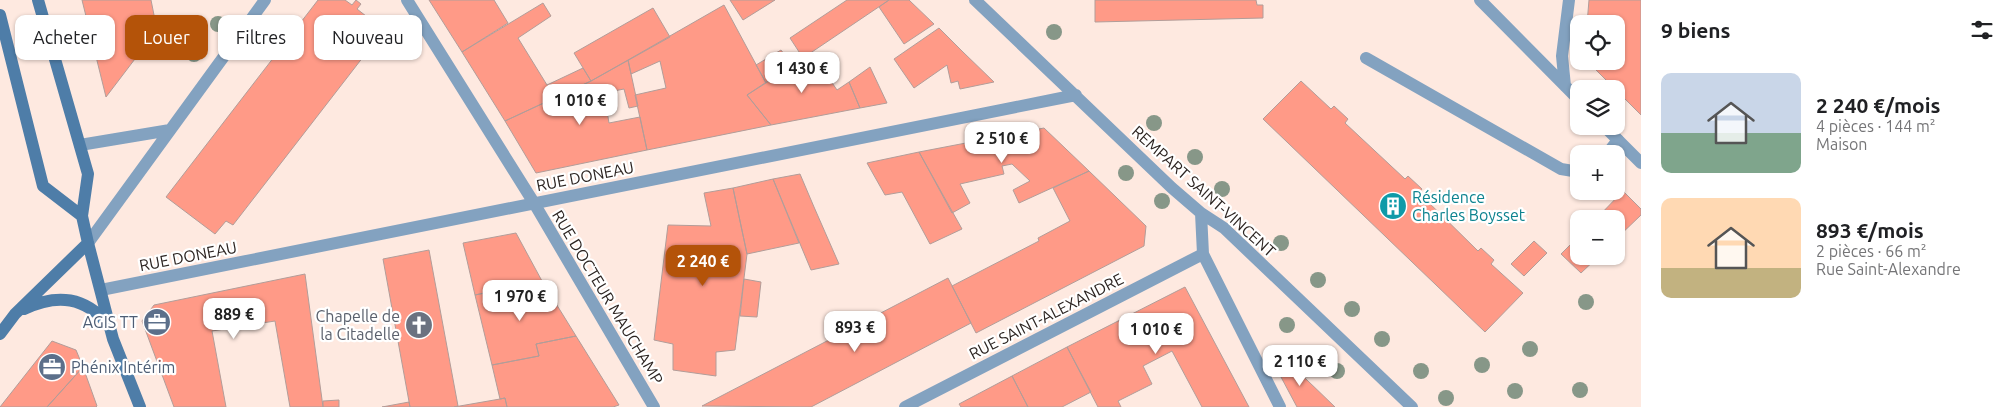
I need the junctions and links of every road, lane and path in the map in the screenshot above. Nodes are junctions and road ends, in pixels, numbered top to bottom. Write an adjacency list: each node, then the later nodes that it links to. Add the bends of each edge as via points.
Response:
1 (38, 0): 15 (main road)
2 (265, 0): 12 (street)
3 (407, 0): 19 (street, RUE DOCTEUR MAUCHAMP)
4 (975, 0): 11 (street, REMPART SAINT-VINCENT)
5 (1480, 0): 9 (street)
6 (1569, 0): 9 (street, via 1562,56)
7 (0, 15): 21 (main road, via 43,186)
8 (1366, 58): 18 (street, via 1561,170)
9 (1565, 86): 10 (street)
10 (1570, 91)
11 (1076, 95): 19 (street, RUE DONEAU); 20 (street, REMPART SAINT-VINCENT)
12 (170, 130): 15 (street); 22 (street)
13 (1613, 135): 14 (street)
14 (1618, 140): 16 (street); 17 (street)
15 (80, 145): 21 (main road, via 88,174)
16 (1614, 145)
17 (1641, 163)
18 (1570, 171)
19 (534, 203): 24 (street, RUE DONEAU); 29 (street, RUE DOCTEUR MAUCHAMP)
20 (1201, 213): 23 (street); 32 (street, REMPART SAINT-VINCENT, via 1224,228)
21 (82, 216): 22 (main road)
22 (88, 242): 24 (main road); 25 (main road)
23 (1202, 254): 30 (street, RUE SAINT-ALEXANDRE); 31 (street)
24 (101, 290): 26 (main road)
25 (16, 314): 26 (main road, via 36,304 73,301 89,306); 27 (main road)
26 (110, 326): 28 (main road)
27 (0, 334)
28 (140, 407)
29 (654, 407)
30 (905, 407)
31 (1280, 407)
32 (1412, 407)

